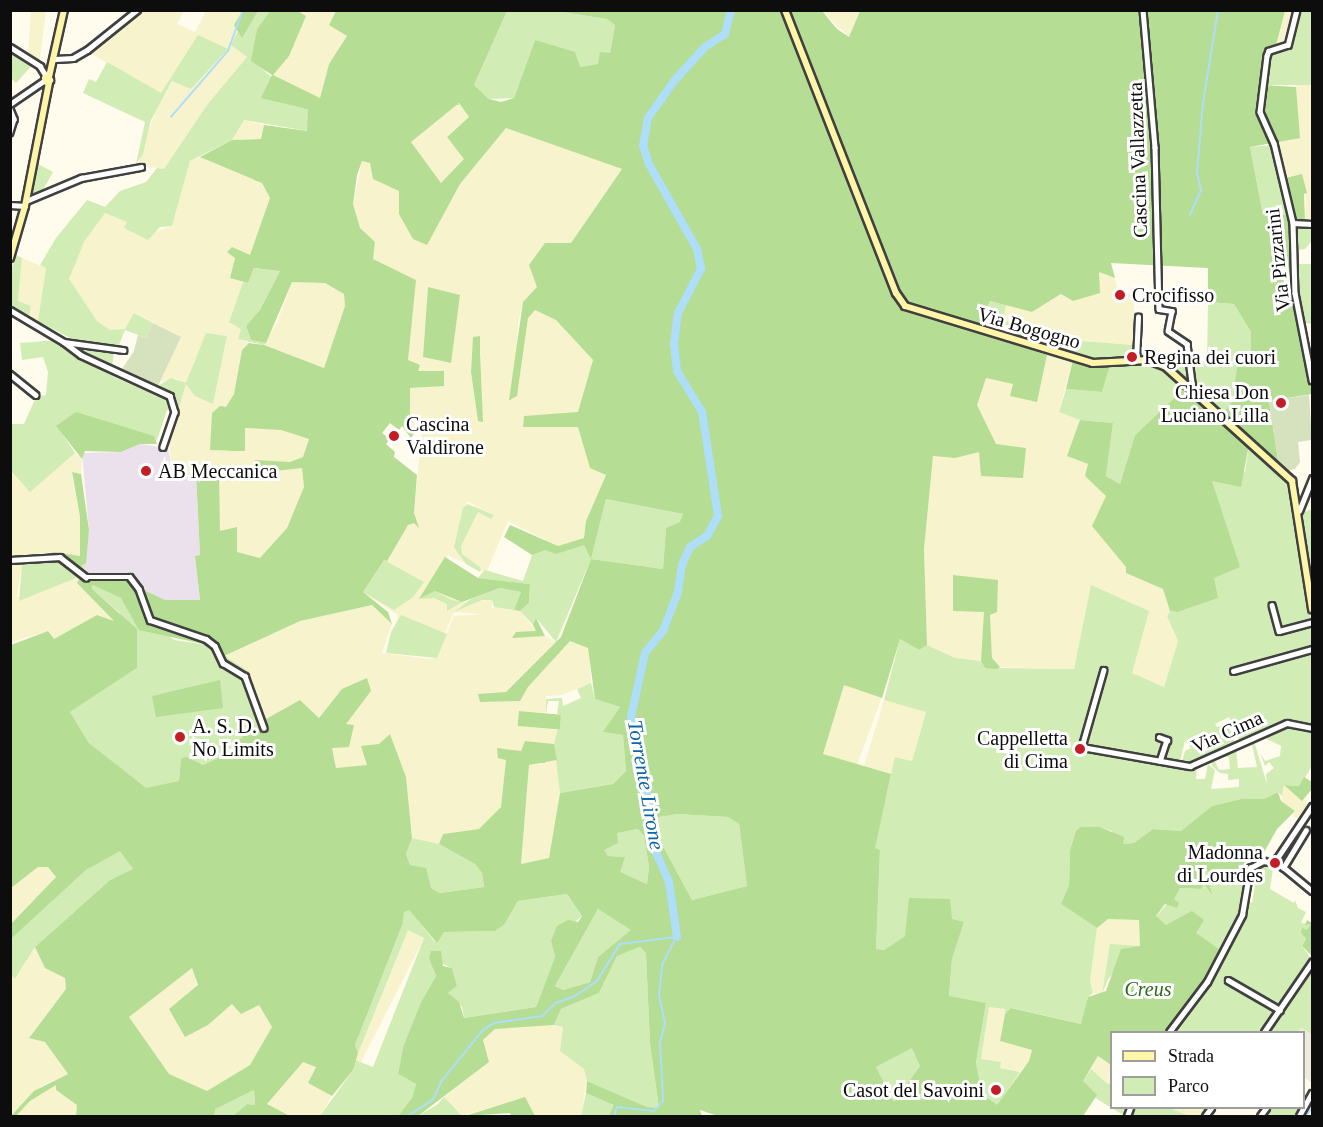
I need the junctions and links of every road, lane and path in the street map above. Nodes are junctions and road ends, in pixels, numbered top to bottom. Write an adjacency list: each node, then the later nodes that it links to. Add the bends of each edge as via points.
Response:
1 (64, 10): 7 (main road)
2 (137, 10): 7 (street, via 87,50 73,58)
3 (785, 10): 22 (main road, Via Bogogno, via 904,306 1084,361)
4 (1143, 10): 25 (street, Cascina Vallazzetta, via 1155,147 1160,310 1172,312 1168,331 1187,345)
5 (1297, 10): 15 (street, Via Pizzarini, via 1288,45 1269,51 1267,56 1260,112 1275,149)
6 (10, 47): 8 (street, via 40,66)
7 (55, 59): 8 (main road)
8 (47, 79): 9 (street); 13 (main road)
9 (10, 104)
10 (10, 110): 11 (street, via 14,119)
11 (10, 132)
12 (141, 167): 13 (street, via 80,179)
13 (26, 204): 14 (street); 17 (main road)
14 (10, 205)
15 (1293, 223): 16 (street); 24 (street, Via Pizzarini, via 1295,293)
16 (1312, 224)
17 (10, 258)
18 (10, 310): 20 (street)
19 (1138, 317): 22 (street)
20 (64, 342): 21 (street); 27 (street, via 81,355 170,396 175,412)
21 (123, 350)
22 (1136, 360): 25 (main road, Via Bogogno, via 1167,367)
23 (10, 374): 26 (street)
24 (1312, 380)
25 (1193, 390): 29 (main road, Via Bogogno, via 1292,481)
26 (36, 395)
27 (163, 447)
28 (1312, 478): 29 (street)
29 (1299, 511): 31 (main road, Via Bogogno)
30 (10, 561): 38 (street, via 60,557 86,577 130,577 139,589 150,620 196,634 215,646 223,663 245,676)
31 (1311, 593): 33 (main road, Via Bogogno)
32 (1272, 605): 34 (street, via 1280,631)
33 (1312, 609)
34 (1312, 622)
35 (1312, 649): 37 (street)
36 (1104, 670): 41 (street, Via Cima, via 1082,747)
37 (1233, 671)
38 (264, 728)
39 (1312, 728): 41 (street, Via Cima, via 1287,723 1190,766)
40 (1159, 737): 41 (street, via 1167,740)
41 (1160, 761)
42 (1312, 806): 44 (street, via 1279,850)
43 (1306, 830): 45 (street)
44 (1278, 863): 45 (street); 50 (street, via 1263,861 1250,868 1242,915 1207,982)
45 (1283, 868): 46 (street)
46 (1312, 891)
47 (1312, 962): 49 (street)
48 (1228, 980): 49 (street)
49 (1280, 1010): 51 (street)
50 (1169, 1031)
51 (1265, 1031)

